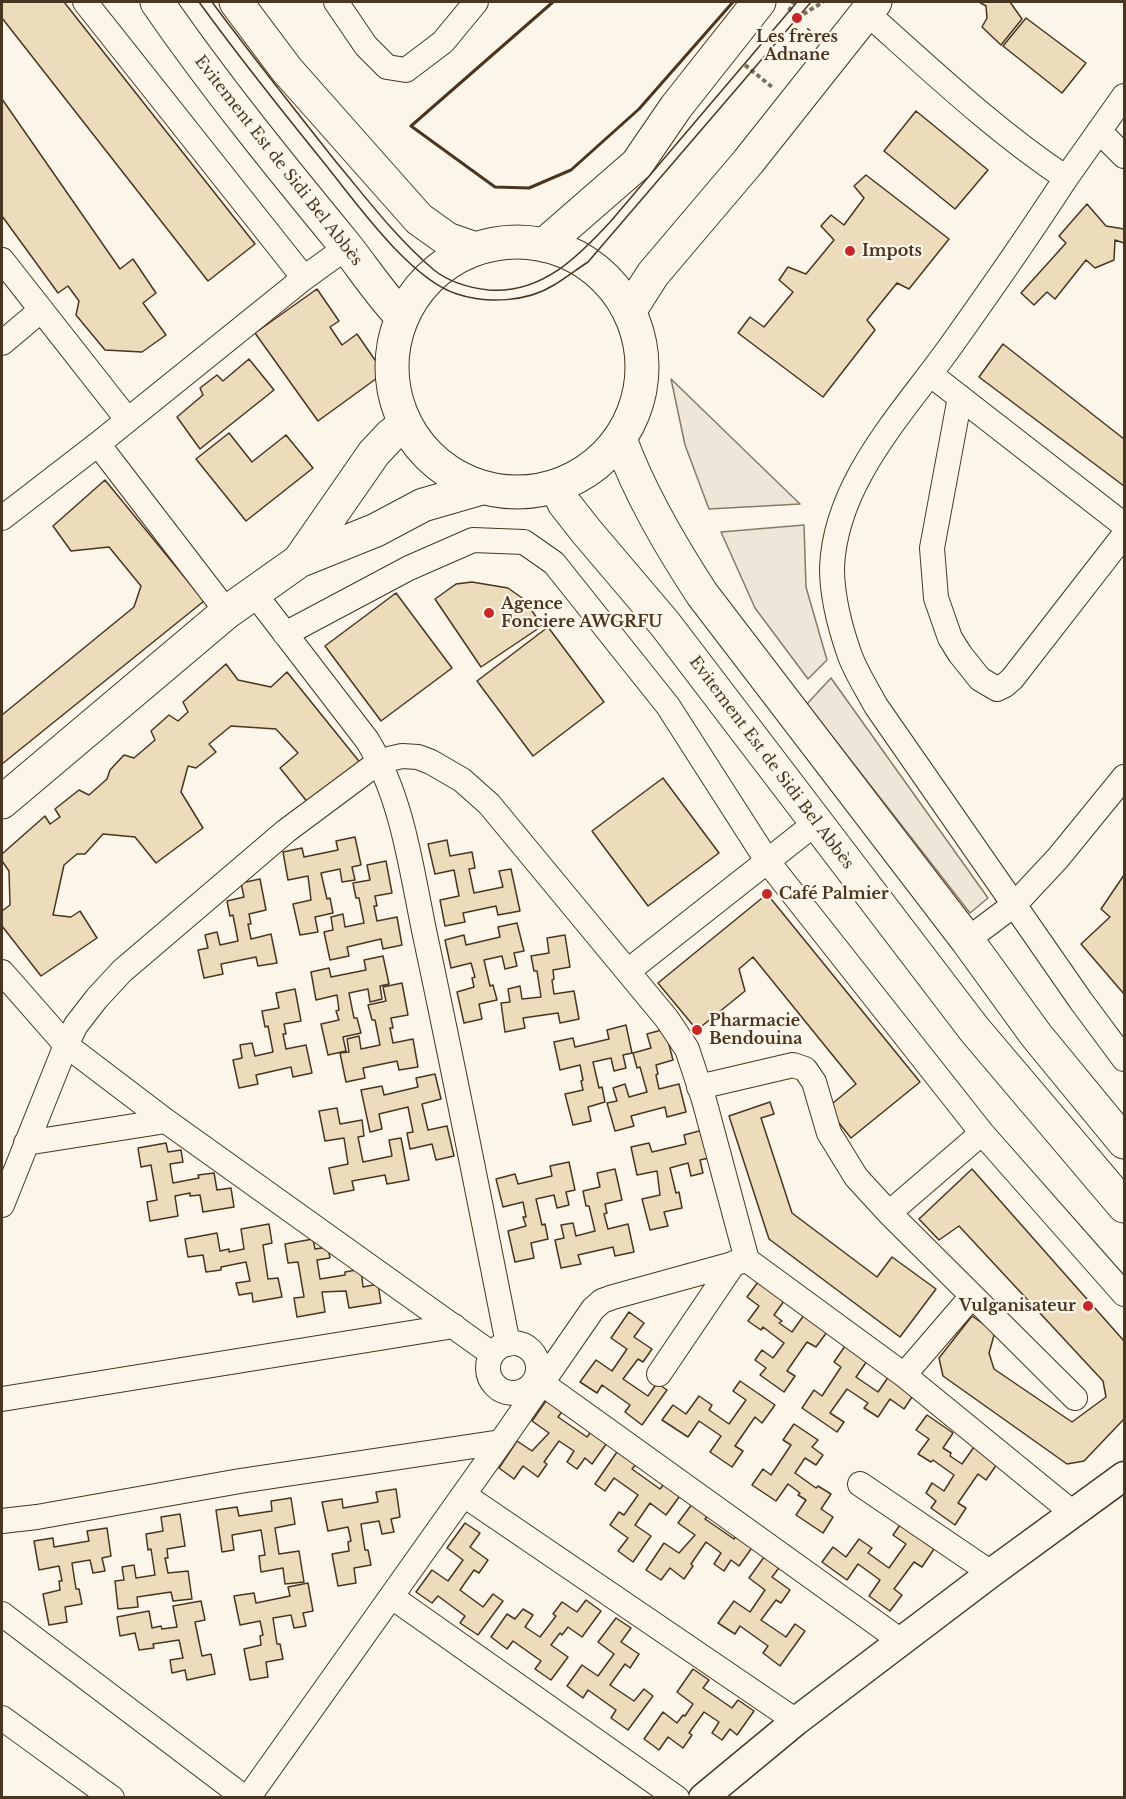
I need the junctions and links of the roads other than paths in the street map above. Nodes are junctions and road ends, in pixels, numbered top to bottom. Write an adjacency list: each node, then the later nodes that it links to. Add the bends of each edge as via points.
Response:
1 (85, 2): 16 (street)
2 (157, 2): 13 (main road, Evitement Est de Sidi Bel Abbès, via 204,68)
3 (236, 2): 14 (main road, via 287,70 419,219 447,239)
4 (336, 2): 5 (street, via 366,46 387,67 406,70 443,42)
5 (476, 2)
6 (774, 6): 12 (main road, via 676,107 637,164)
7 (871, 7): 11 (street, via 996,126); 17 (main road, via 653,274)
8 (1125, 96): 9 (street)
9 (1099, 131): 10 (street); 11 (street)
10 (1125, 156)
11 (1066, 178): 21 (street)
12 (544, 245): 14 (main road, via 505,241); 17 (main road, via 588,262 613,285)
13 (347, 247): 16 (street); 19 (main road, Evitement Est de Sidi Bel Abbès)
14 (473, 248): 19 (main road, via 446,263)
15 (2, 260): 18 (street)
16 (304, 278): 23 (street)
17 (630, 310): 25 (main road, via 642,353 639,398)
18 (40, 311): 20 (street); 23 (street)
19 (402, 317): 24 (main road, via 391,360 396,404)
20 (2, 343)
21 (930, 374): 22 (street); 41 (street, via 859,476 840,521 832,568 837,610 849,655 876,706)
22 (960, 397): 30 (street); 31 (street, via 932,548 936,598 950,638 980,679 997,688 1012,679)
23 (127, 419): 26 (street)
24 (405, 424): 28 (main road, via 437,464); 32 (main road, via 374,453)
25 (620, 439): 27 (main road, via 595,464); 42 (main road, via 672,548 702,594)
26 (98, 444): 29 (street); 34 (street)
27 (556, 486): 28 (main road, via 519,492); 39 (main road, Evitement Est de Sidi Bel Abbès, via 580,524 666,624)
28 (482, 488): 32 (main road, via 423,505 376,530)
29 (2, 518)
30 (1125, 525)
31 (1125, 535)
32 (299, 561): 33 (main road)
33 (254, 593): 34 (main road); 35 (street)
34 (228, 612): 38 (main road)
35 (285, 634): 36 (street); 40 (street, via 409,568 473,540 524,542 554,563 668,706)
36 (380, 761): 43 (street, via 418,757 447,770 476,791); 45 (street, via 286,831 122,971 76,1025); 59 (street, via 412,873 443,1017)
37 (1125, 777): 41 (street)
38 (2, 802)
39 (816, 822): 40 (street); 53 (main road, Evitement Est de Sidi Bel Abbès, via 974,1029)
40 (768, 862): 43 (street); 49 (street)
41 (1015, 904): 42 (street); 46 (street)
42 (967, 940): 50 (main road, via 1036,1035)
43 (628, 971): 47 (street, via 687,1049)
44 (2, 972): 45 (street)
45 (66, 1045): 48 (street); 51 (street)
46 (1125, 1059)
47 (699, 1087): 54 (street, via 793,1065 805,1069 814,1082 829,1133 839,1151 856,1177); 55 (street)
48 (166, 1121): 51 (street); 58 (street)
49 (982, 1133): 54 (street); 56 (street)
50 (1125, 1142)
51 (26, 1143): 52 (street)
52 (2, 1205)
53 (1125, 1206)
54 (889, 1213): 57 (street)
55 (740, 1262): 60 (street); 61 (street); 62 (street, via 602,1301)
56 (1125, 1294)
57 (972, 1296): 61 (street); 63 (street)
58 (454, 1326): 59 (street); 64 (street)
59 (500, 1349): 62 (street, via 518,1344 526,1347 537,1361); 62 (street, via 488,1370 489,1378 501,1390 516,1394)
60 (659, 1374)
61 (904, 1375): 69 (street)
62 (539, 1381): 65 (street); 74 (street)
63 (1075, 1398)
64 (2, 1399)
65 (501, 1442): 68 (street); 70 (street)
66 (1125, 1476): 69 (street)
67 (860, 1484): 71 (street)
68 (464, 1495): 72 (street); 76 (street)
69 (1072, 1513): 71 (street)
70 (2, 1521)
71 (991, 1573): 74 (street)
72 (392, 1597): 78 (street); 79 (street)
73 (2, 1614): 78 (street)
74 (901, 1641): 76 (street)
75 (2, 1718): 77 (street)
76 (796, 1721): 80 (street)
77 (112, 1797)
78 (247, 1797)
79 (677, 1797)
80 (703, 1797)

